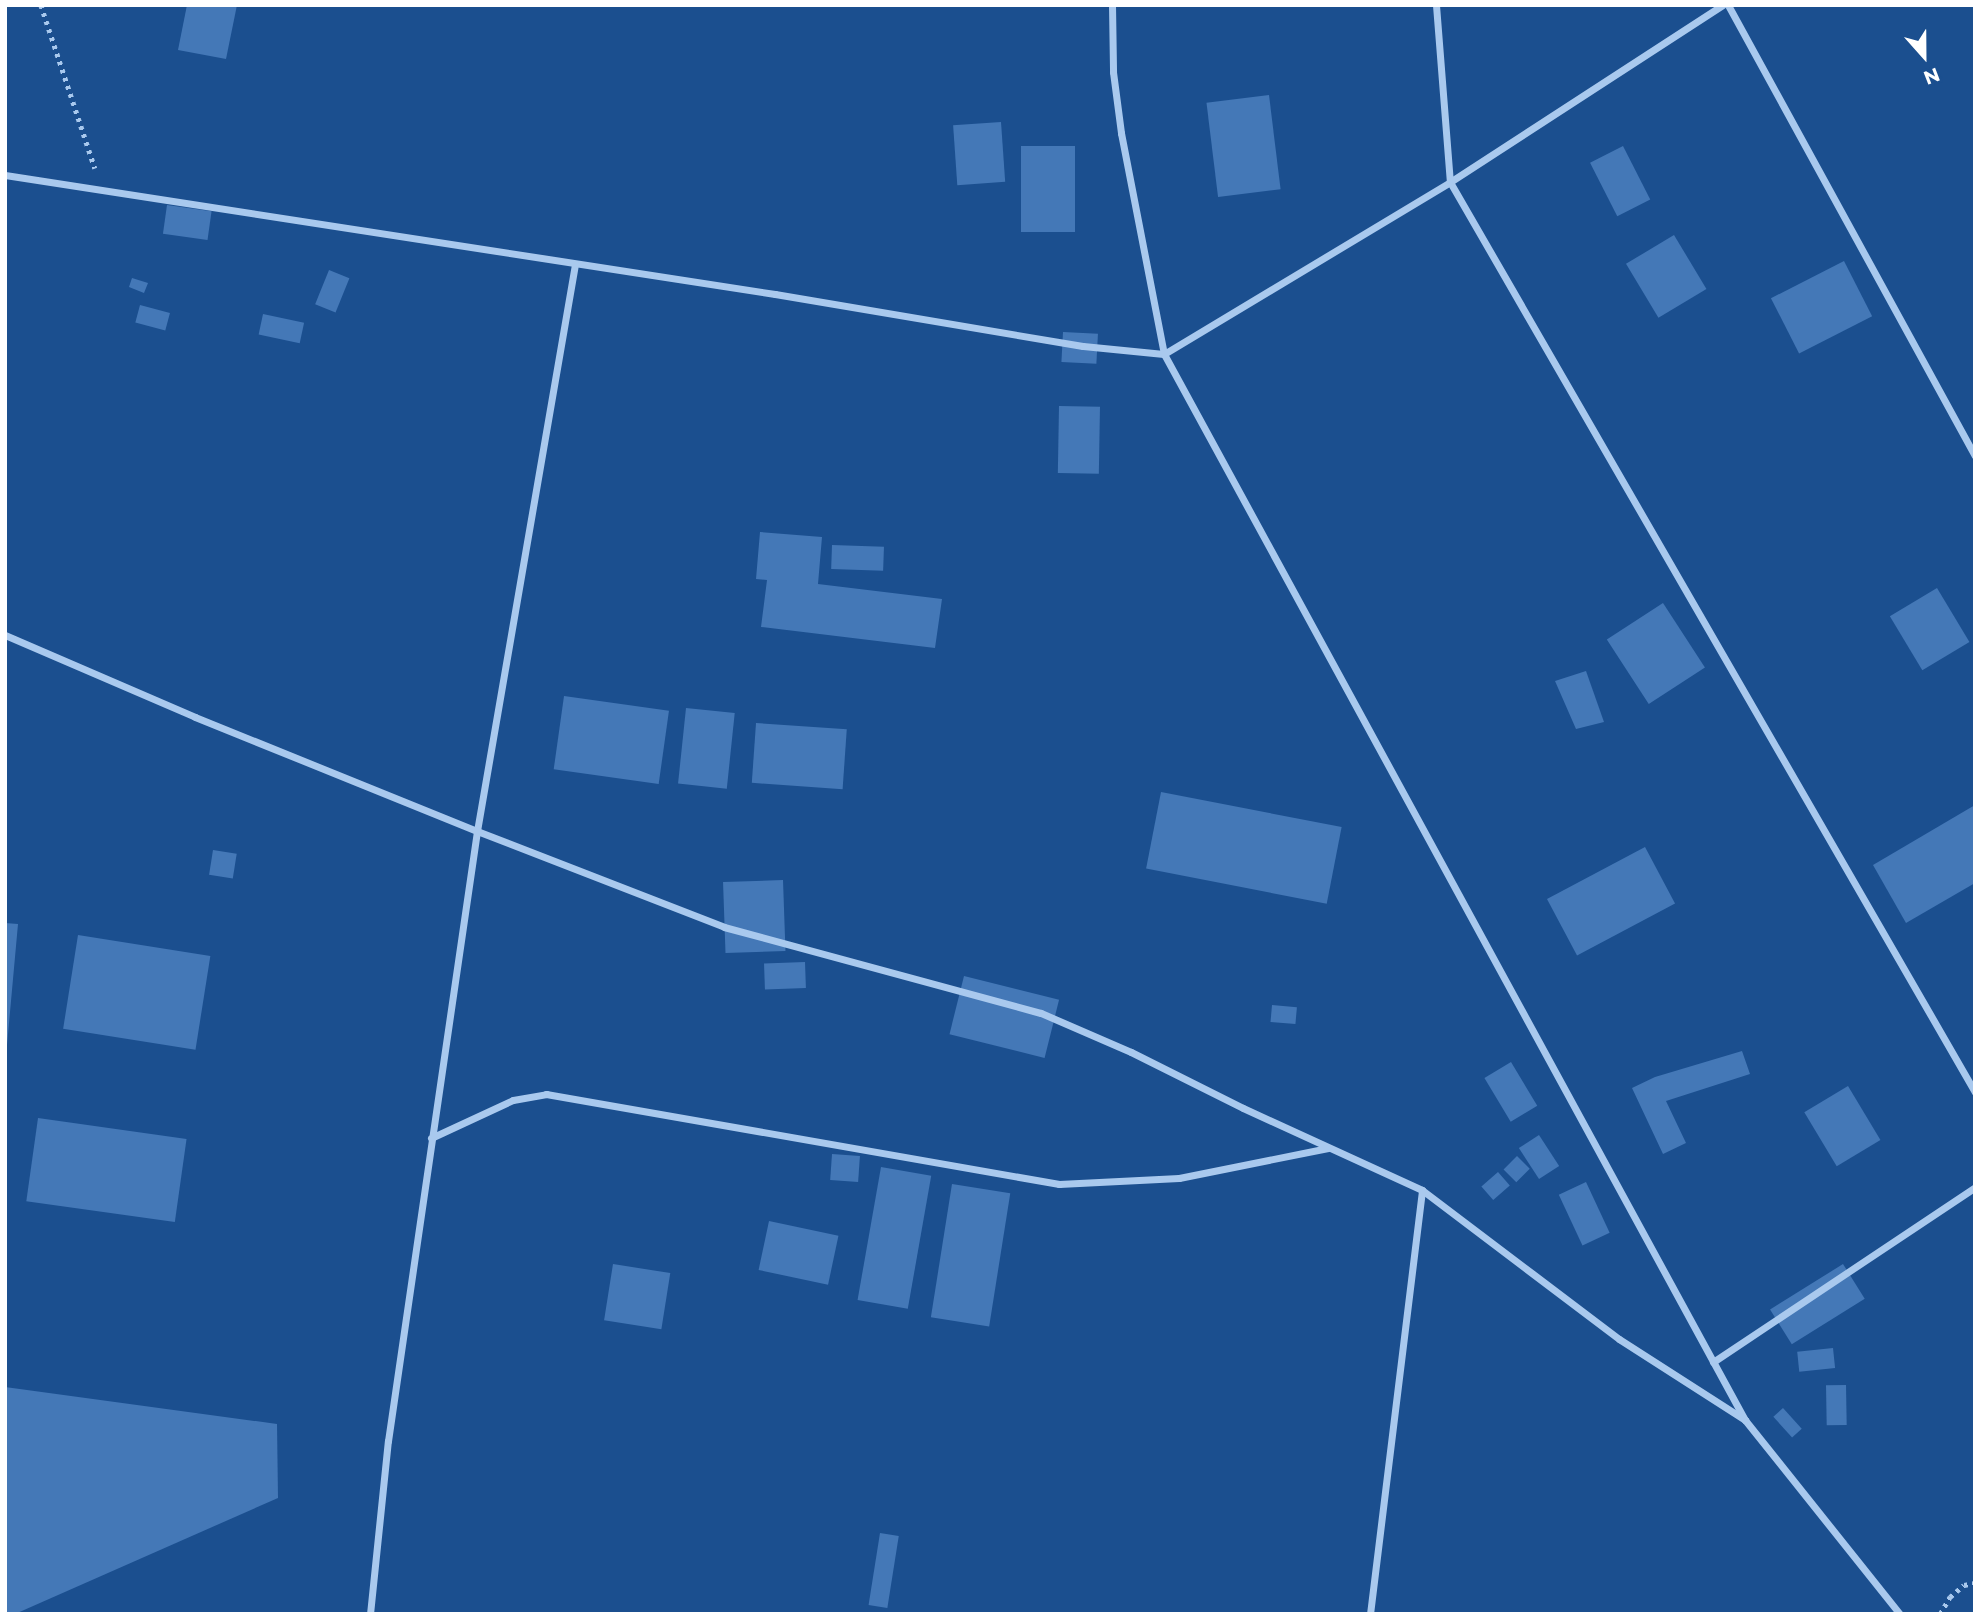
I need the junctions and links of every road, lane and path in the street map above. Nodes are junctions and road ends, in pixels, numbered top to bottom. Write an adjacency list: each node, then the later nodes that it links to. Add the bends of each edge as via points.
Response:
1 (41, 5): 7 (path)
2 (1112, 5): 9 (street, via 1113,72 1121,133)
3 (1436, 5): 6 (street)
4 (1726, 5): 6 (street); 10 (street)
5 (5, 175): 7 (street)
6 (1450, 182): 9 (street); 13 (street)
7 (101, 189): 8 (street)
8 (575, 264): 9 (street, via 1083,346); 12 (street)
9 (1164, 354): 18 (street)
10 (1975, 456)
11 (5, 635): 12 (street)
12 (477, 831): 14 (street); 15 (street, via 724,927 1041,1013)
13 (1975, 1092)
14 (431, 1138): 15 (street, via 513,1100 546,1094 1059,1184 1179,1178); 21 (street, via 387,1441)
15 (1329, 1148): 17 (street)
16 (1975, 1187): 18 (street)
17 (1422, 1190): 19 (street, via 1619,1339); 22 (street)
18 (1713, 1362): 19 (street)
19 (1745, 1420): 23 (street)
20 (1975, 1583): 24 (path, via 1950,1597)
21 (370, 1614)
22 (1370, 1614)
23 (1900, 1614)
24 (1940, 1614)

